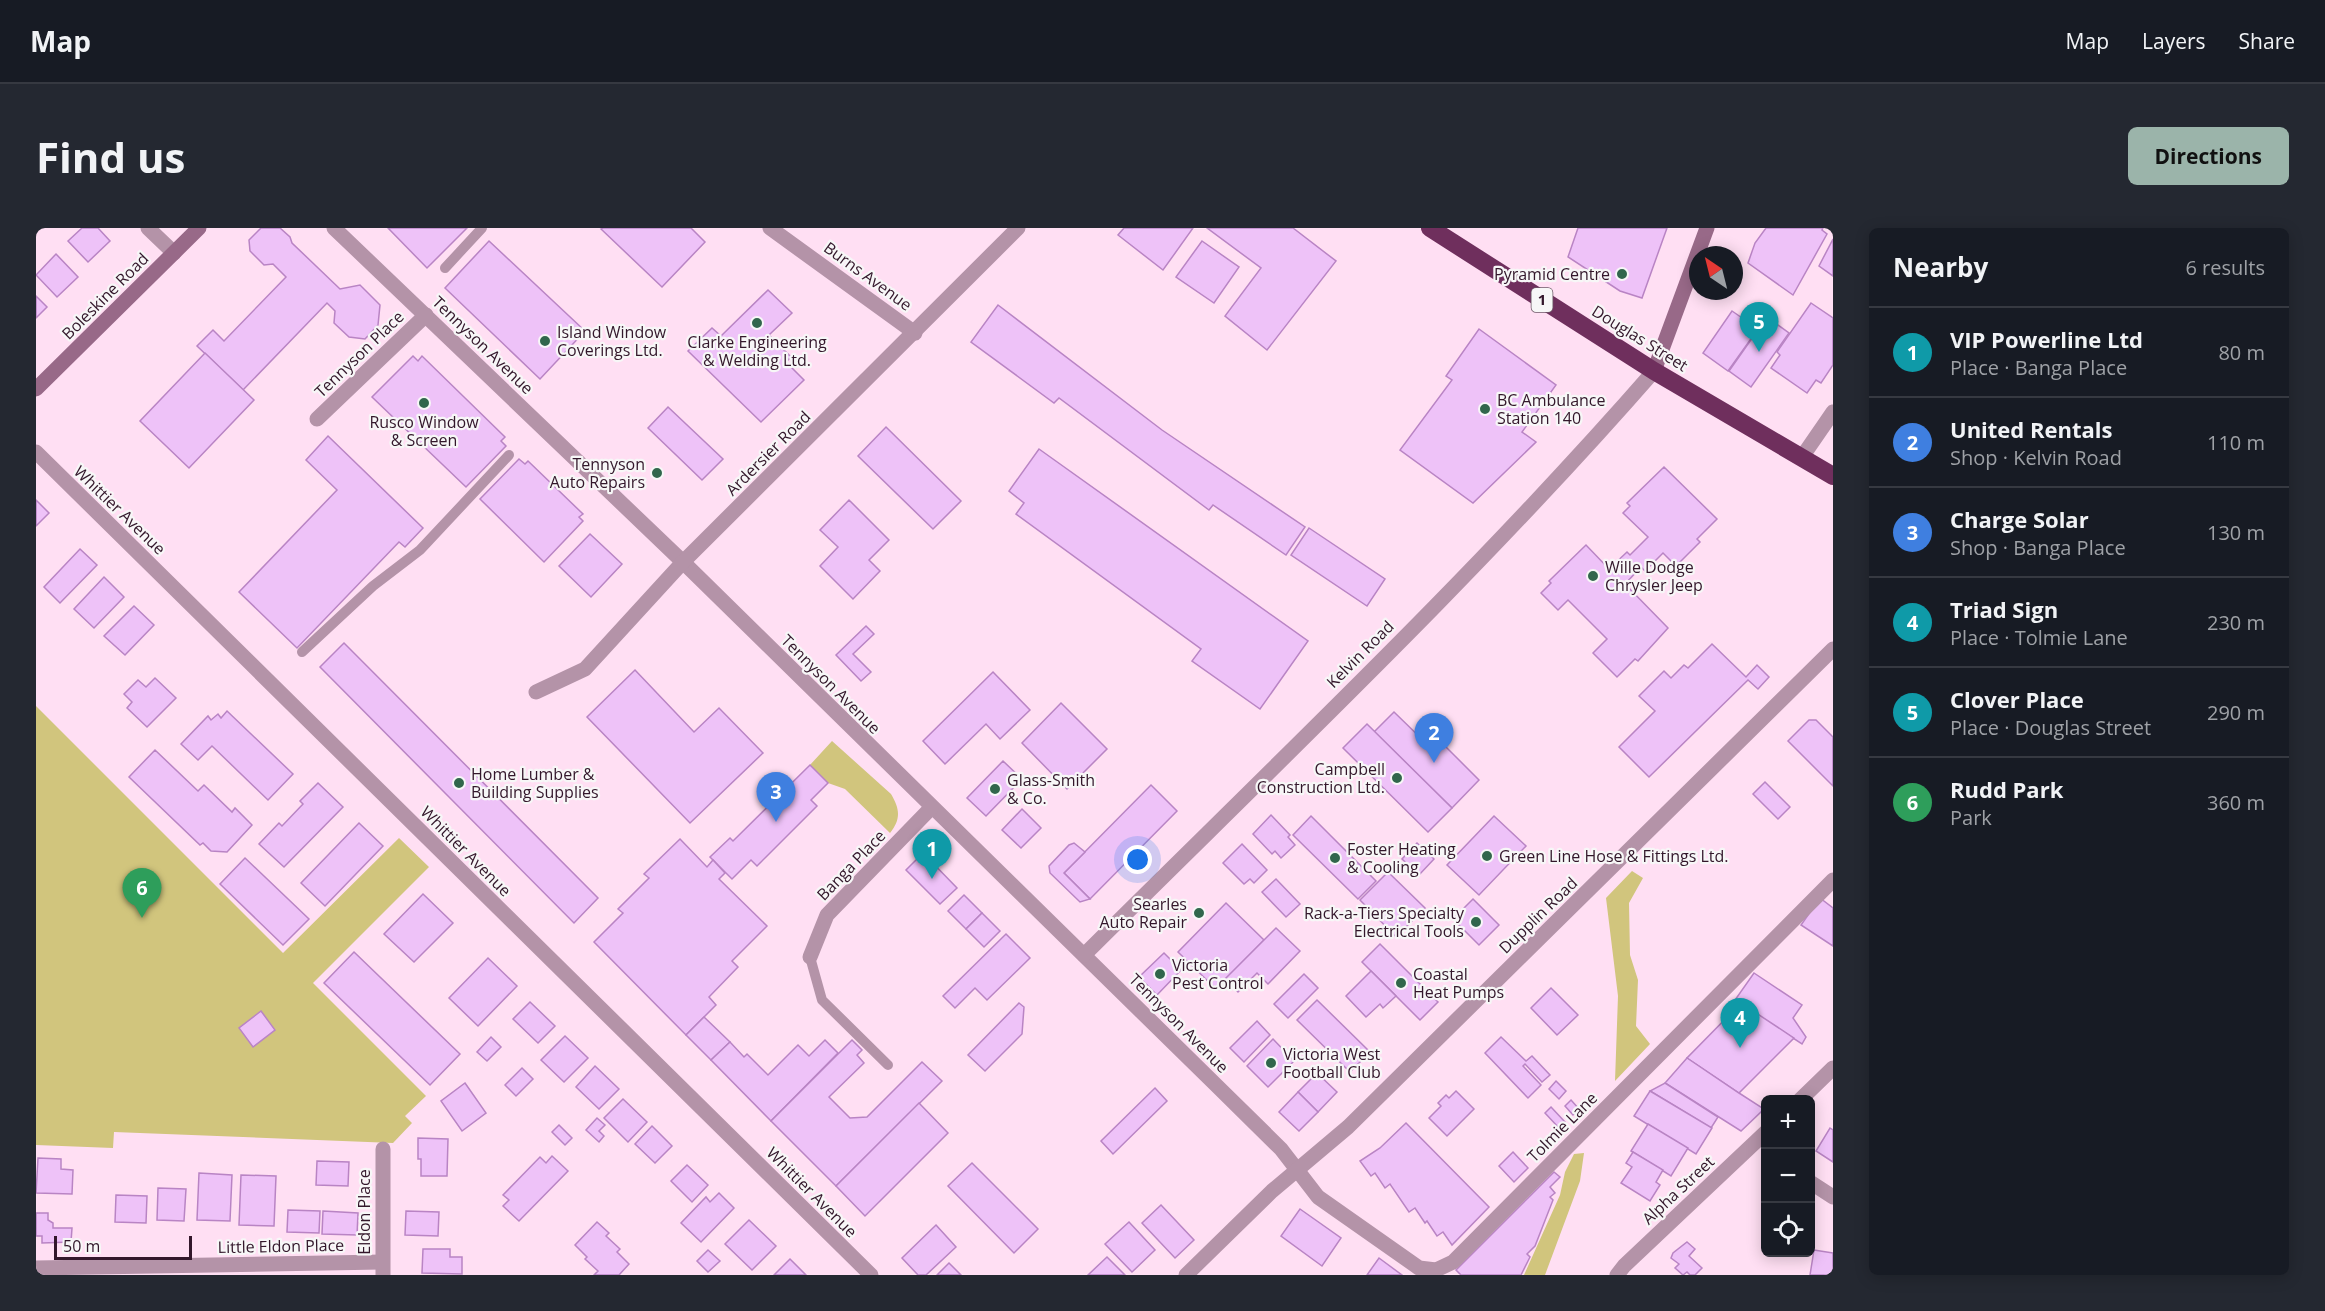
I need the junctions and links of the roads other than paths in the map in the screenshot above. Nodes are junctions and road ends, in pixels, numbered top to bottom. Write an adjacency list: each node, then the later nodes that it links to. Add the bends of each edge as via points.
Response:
1 (148, 228): 9 (street)
2 (199, 228): 9 (main road, Boleskine Road)
3 (334, 228): 11 (street, Tennyson Avenue)
4 (482, 228): 10 (lane)
5 (770, 228): 12 (street, Burns Avenue)
6 (1018, 228): 12 (street, Ardersier Road)
7 (1430, 228): 13 (highway, Douglas Street / 1)
8 (1707, 228): 13 (main road)
9 (174, 254): 14 (main road, Boleskine Road)
10 (445, 268)
11 (426, 315): 16 (street, Tennyson Place); 21 (street, Tennyson Avenue)
12 (915, 333): 21 (street, Ardersier Road)
13 (1654, 371): 19 (highway, Douglas Street / 1); 27 (street, Kelvin Road, via 1580,455 1441,600)
14 (36, 389)
15 (1833, 412): 19 (street)
16 (317, 419)
17 (36, 452): 39 (street, Whittier Avenue)
18 (510, 455): 23 (lane, via 420,550 373,586)
19 (1802, 457): 20 (highway, Douglas Street / 1)
20 (1833, 477)
21 (683, 562): 24 (street, Ardersier Road, via 585,669); 25 (street, Tennyson Avenue)
22 (1833, 649): 34 (street, Dupplin Road, via 1363,1112)
23 (302, 652)
24 (536, 692)
25 (932, 808): 27 (street, Tennyson Avenue); 28 (street, Banga Place, via 827,915)
26 (1833, 880): 34 (street, Tolmie Lane, via 1454,1262 1436,1270 1419,1268 1318,1197)
27 (1084, 955): 34 (street, Tennyson Avenue)
28 (810, 957): 29 (lane, via 822,1000)
29 (888, 1065)
30 (1833, 1068): 31 (street)
31 (1805, 1095)
32 (383, 1149): 38 (street, Eldon Place)
33 (1759, 1149): 41 (street, Alpha Street)
34 (1298, 1170): 40 (street, Dupplin Road)
35 (1815, 1185): 36 (street)
36 (1833, 1197)
37 (36, 1268): 38 (street, Little Eldon Place)
38 (382, 1269)
39 (871, 1275)
40 (1186, 1275)
41 (1617, 1275)

